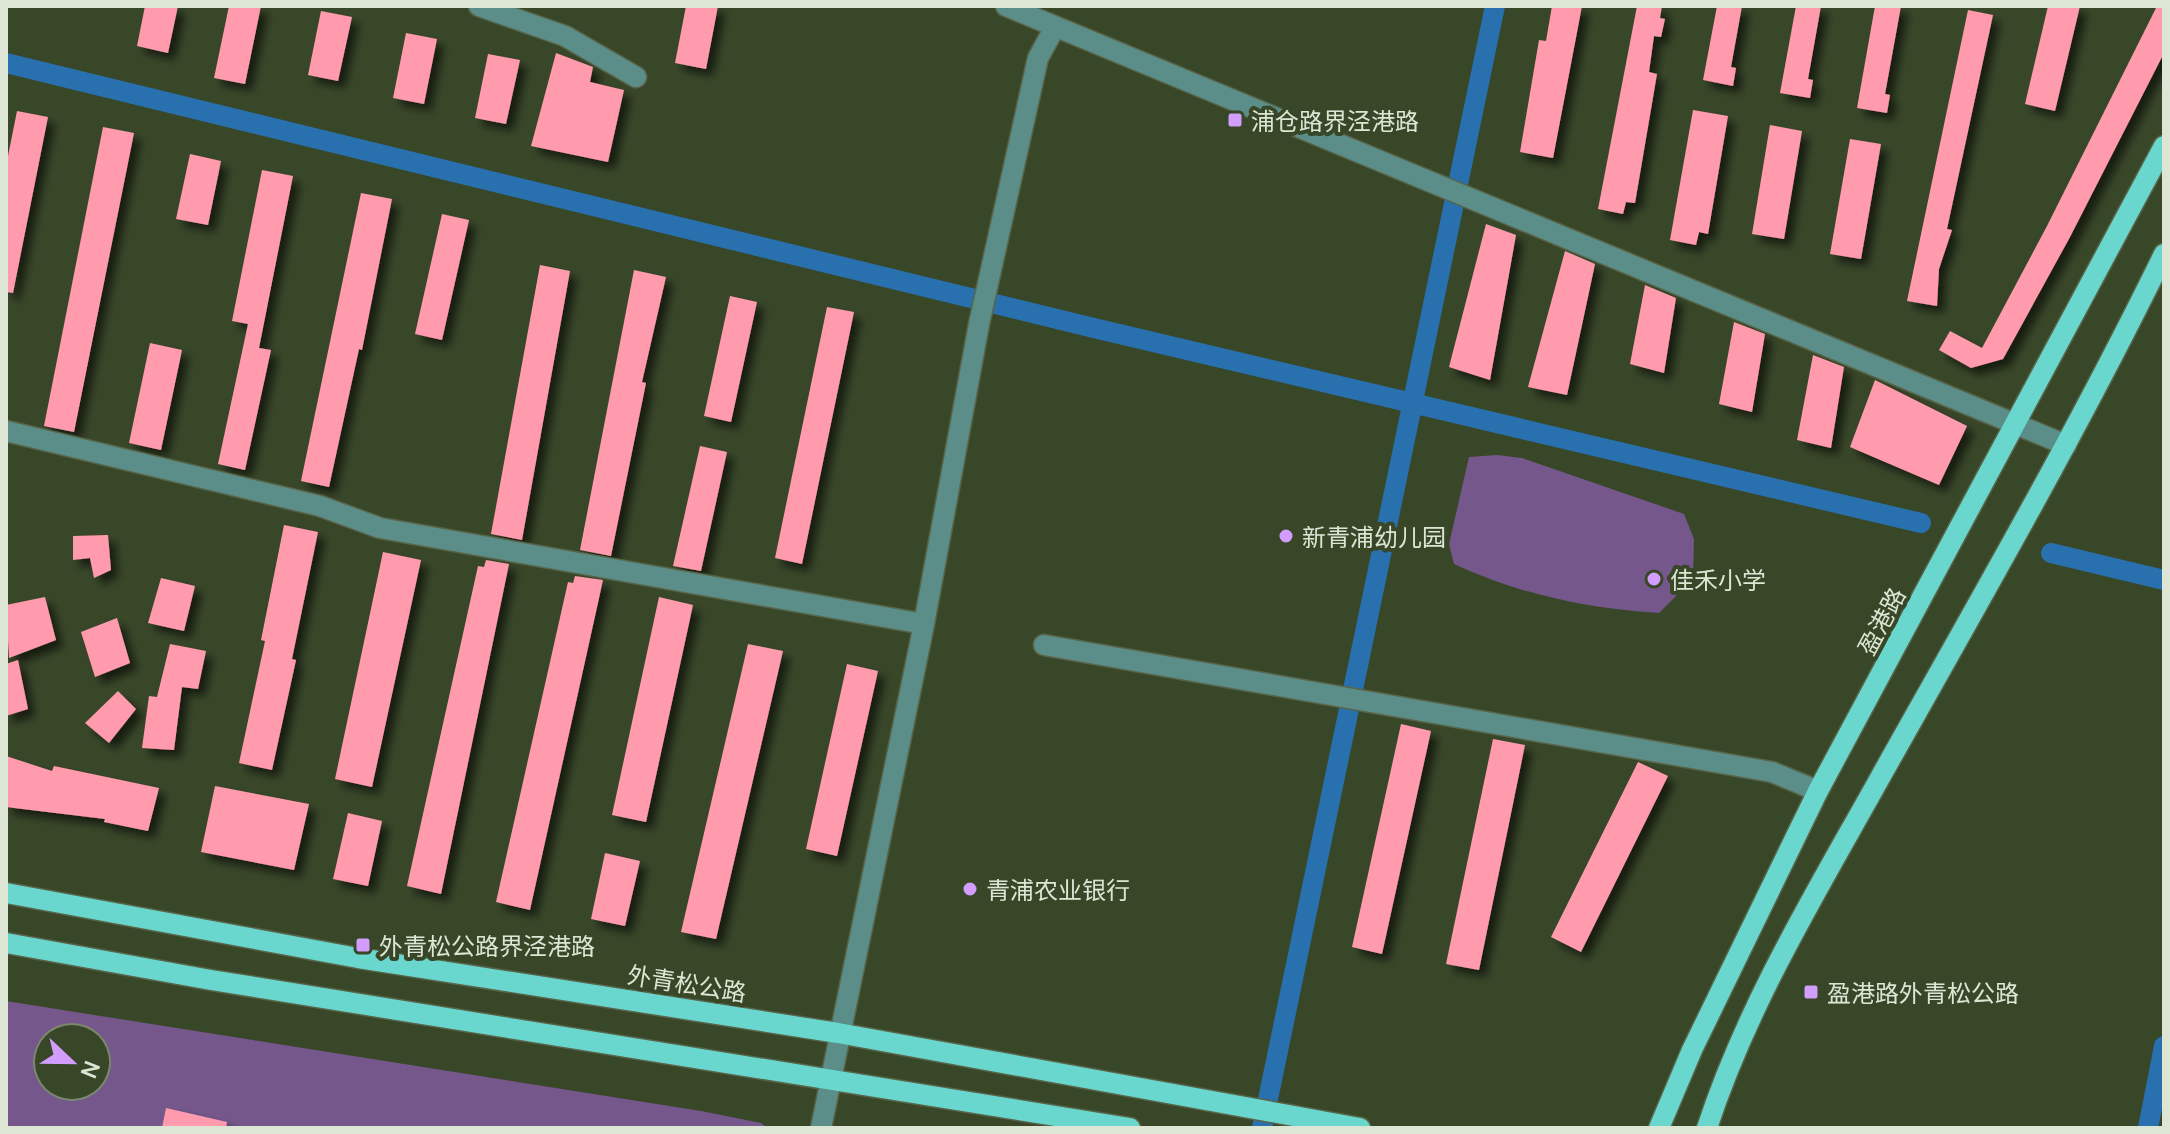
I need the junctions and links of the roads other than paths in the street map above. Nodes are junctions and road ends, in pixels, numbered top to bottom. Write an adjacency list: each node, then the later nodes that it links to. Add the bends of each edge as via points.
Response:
1 (479, 6): 4 (street, via 565,36)
2 (1013, 7): 3 (street)
3 (1055, 27): 7 (street); 10 (street, via 1038,58 979,324)
4 (636, 77)
5 (2164, 146): 7 (main road, 盈港路)
6 (2164, 254): 9 (main road)
7 (2016, 425): 9 (street); 12 (main road, 盈港路)
8 (6, 431): 10 (street, via 320,506 380,528)
9 (2066, 445): 21 (main road, via 1773,969 1728,1064)
10 (924, 624): 15 (street)
11 (1044, 645): 12 (street, via 1772,772)
12 (1818, 791): 20 (main road, 盈港路)
13 (6, 893): 15 (main road, 外青松公路, via 358,958)
14 (6, 943): 16 (main road)
15 (838, 1033): 16 (street); 19 (main road, 外青松公路)
16 (830, 1080): 17 (street); 18 (main road)
17 (821, 1128)
18 (1130, 1128)
19 (1360, 1128)
20 (1659, 1128)
21 (1707, 1128)

